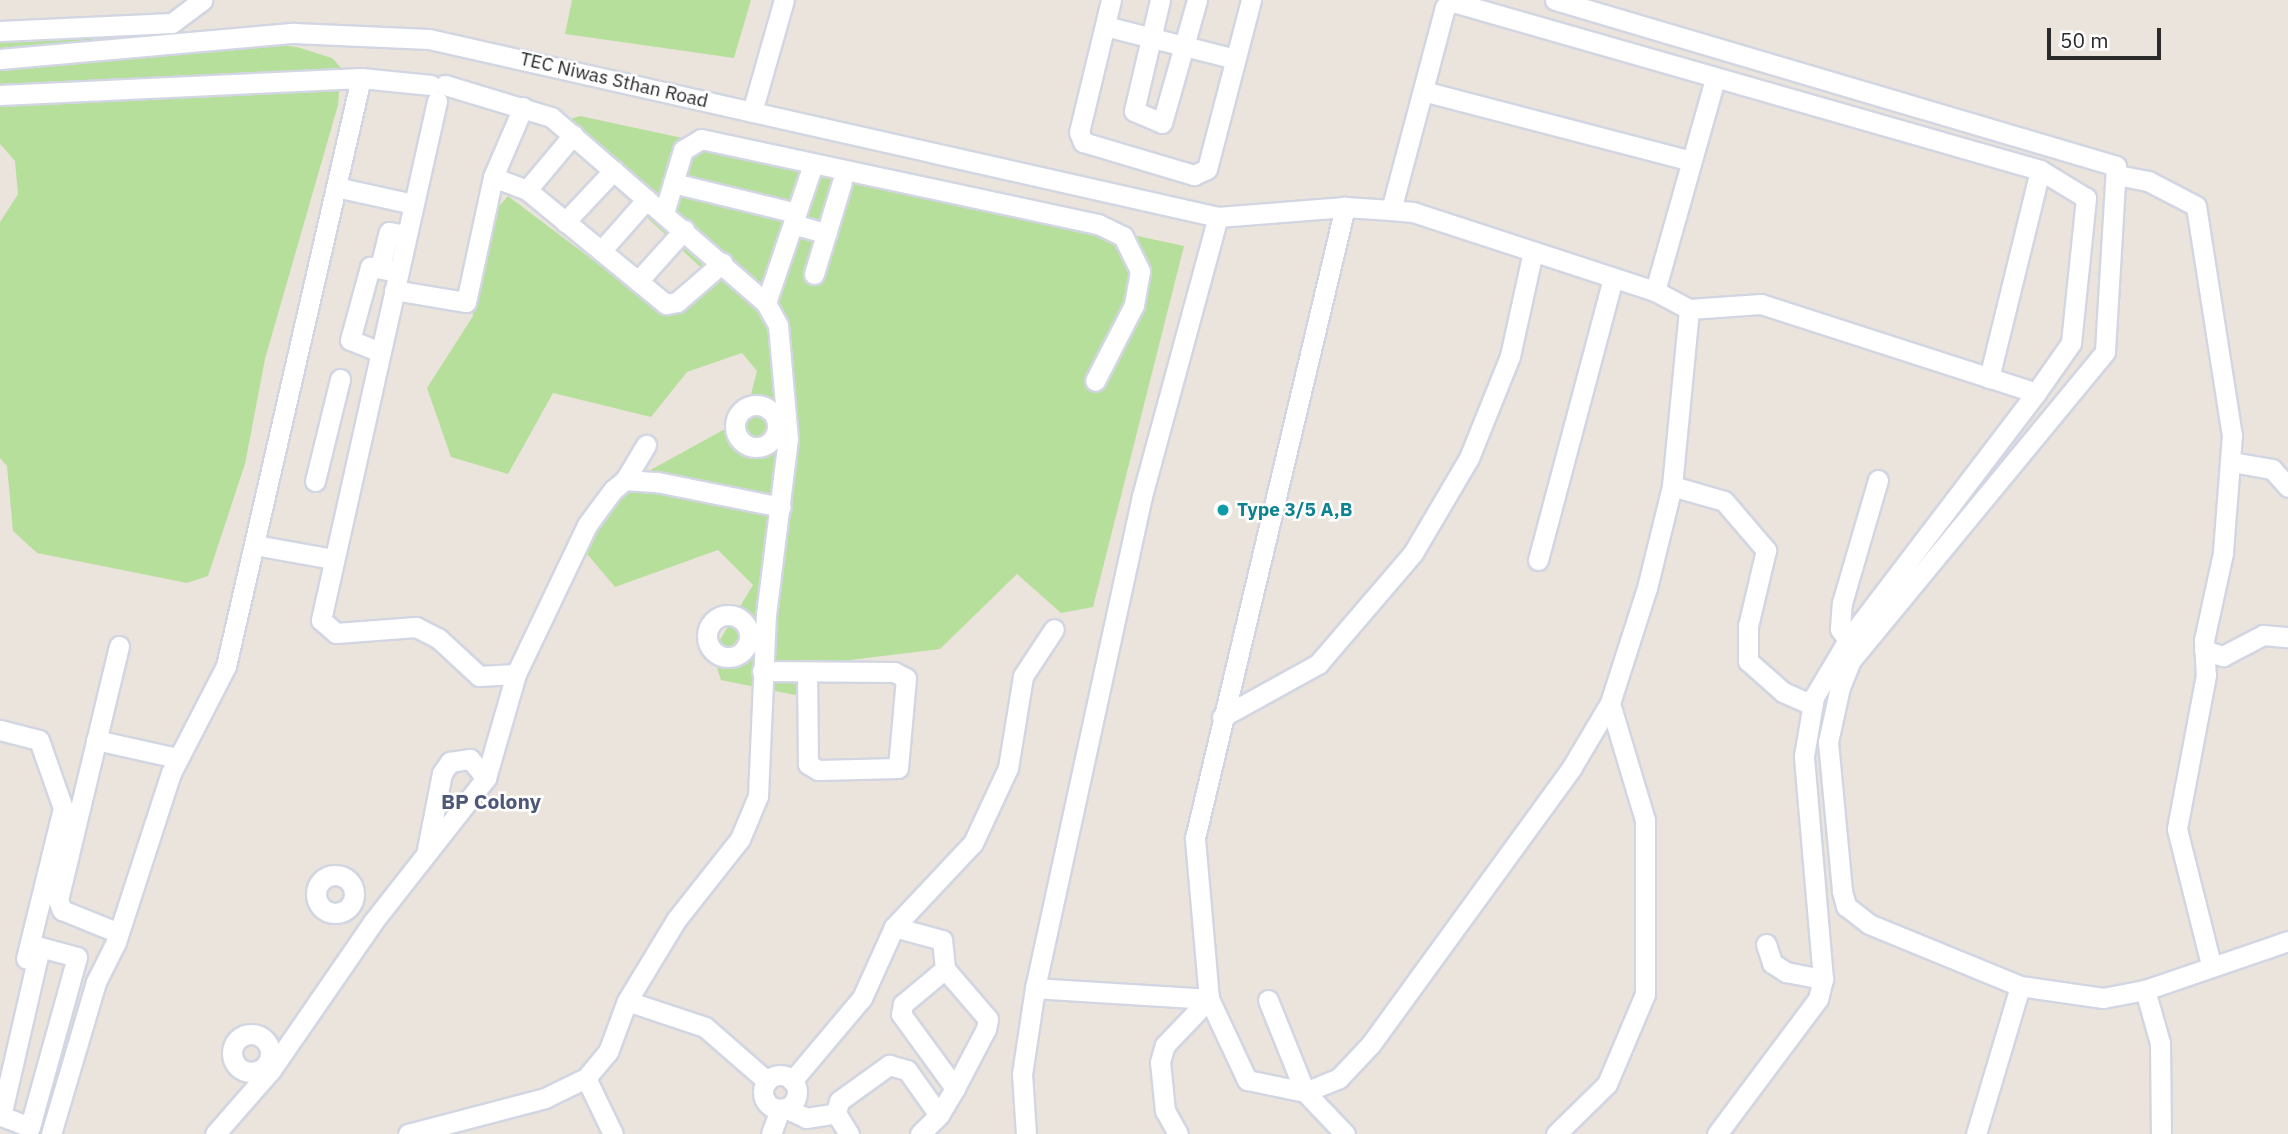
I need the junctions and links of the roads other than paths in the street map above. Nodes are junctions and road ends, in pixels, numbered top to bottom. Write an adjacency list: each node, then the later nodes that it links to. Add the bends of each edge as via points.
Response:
1 (201, 0): 9 (street, via 172,23)
2 (784, 0): 20 (street)
3 (1111, 0): 8 (street)
4 (1160, 0): 10 (street)
5 (1197, 0): 11 (street)
6 (1251, 0): 13 (street)
7 (1555, 0): 26 (street, via 2111,162)
8 (1105, 26): 10 (street); 13 (street, via 1079,132 1083,142 1194,174 1207,169)
9 (0, 31)
10 (1152, 38): 11 (street); 11 (street, via 1137,117 1166,121)
11 (1186, 46): 13 (street)
12 (0, 59): 20 (street, TEC Niwas Sthan Road, via 294,33 429,39)
13 (1235, 59)
14 (361, 78): 16 (street); 18 (street); 30 (street)
15 (1714, 79): 17 (street, via 1453,2 1445,7); 22 (street); 25 (street)
16 (438, 90): 19 (street); 33 (street)
17 (1423, 91): 22 (street); 35 (street)
18 (0, 95)
19 (523, 107): 21 (street, via 551,117); 27 (street)
20 (752, 112): 37 (street, TEC Niwas Sthan Road)
21 (573, 135): 24 (street); 31 (street)
22 (1691, 161): 49 (street)
23 (813, 164): 29 (street, via 693,139); 38 (street); 55 (street, via 1098,224 1124,236 1140,271 1136,294)
24 (614, 170): 32 (street); 39 (street)
25 (2040, 170): 53 (street); 56 (street, via 2086,198 2071,343)
26 (2117, 175): 60 (street, via 2148,181 2196,205); 98 (street, via 2105,352 1850,660 1828,742 1846,906 1869,924)
27 (493, 177): 31 (street); 46 (street, via 466,302)
28 (842, 182): 41 (street)
29 (673, 183): 36 (street); 38 (street)
30 (336, 187): 33 (street); 67 (street)
31 (527, 190): 39 (street)
32 (647, 199): 36 (street); 42 (street)
33 (413, 204): 46 (street)
34 (1345, 206): 35 (street, TEC Niwas Sthan Road); 37 (street, TEC Niwas Sthan Road); 83 (street)
35 (1391, 210): 43 (street, TEC Niwas Sthan Road)
36 (664, 213): 40 (street)
37 (1218, 217): 99 (street, via 1142,496)
38 (795, 218): 41 (street); 50 (street)
39 (565, 222): 42 (street)
40 (684, 230): 44 (street); 48 (street)
41 (827, 234): 45 (street)
42 (601, 251): 48 (street)
43 (1533, 251): 47 (street, TEC Niwas Sthan Road); 83 (street, via 1510,355 1469,457 1413,554 1318,664)
44 (722, 263): 48 (street, via 670,305); 50 (street)
45 (814, 274)
46 (391, 276): 52 (street); 52 (street, via 368,271 351,340)
47 (1614, 279): 49 (street, TEC Niwas Sthan Road); 69 (street)
48 (638, 281)
49 (1655, 291): 51 (street, TEC Niwas Sthan Road)
50 (766, 303): 66 (street, via 778,325)
51 (1689, 309): 53 (street, via 1761,304); 64 (street)
52 (380, 352): 58 (street)
53 (1989, 378): 56 (street)
54 (340, 379): 57 (street)
55 (1095, 381)
56 (2036, 393): 74 (street)
57 (333, 405): 58 (street); 61 (street, via 317,472)
58 (366, 411): 61 (street)
59 (646, 445): 62 (street)
60 (2232, 462): 65 (street, via 2272,469); 76 (street)
61 (353, 471): 68 (street)
62 (625, 480): 66 (street); 80 (street, via 587,525)
63 (1878, 480): 74 (street, via 1842,603 1840,629)
64 (1672, 486): 81 (street); 82 (street, via 1724,501 1766,550 1748,626 1748,661 1783,692)
65 (2288, 488)
66 (781, 507): 70 (street)
67 (255, 545): 68 (street); 86 (street, via 226,666)
68 (333, 559): 80 (street, via 321,610 326,628 336,633 416,627 438,638 480,676)
69 (1538, 560)
70 (766, 615): 71 (street); 78 (street)
71 (743, 621): 77 (street, via 748,639); 77 (street, via 718,617 707,634 715,653)
72 (1054, 629): 91 (street, via 1023,676 999,796 964,858)
73 (2288, 637): 76 (street, via 2263,635 2223,656)
74 (1848, 640): 82 (street)
75 (119, 646): 85 (street)
76 (2204, 650): 95 (street, via 2204,687 2177,829)
77 (736, 655): 78 (street)
78 (762, 665): 79 (street); 104 (street, via 751,818 676,920)
79 (807, 672): 79 (street, via 894,672 906,678 898,768 818,770 808,764)
80 (516, 674): 87 (street)
81 (1610, 703): 113 (street, via 1572,767 1371,1044 1339,1078); 128 (street, via 1644,820 1645,994 1607,1084)
82 (1812, 705): 97 (street, via 1804,756)
83 (1222, 717): 102 (street, via 1195,838)
84 (0, 730): 109 (street, via 39,740 63,808)
85 (96, 740): 86 (street); 92 (street, via 59,905)
86 (177, 758): 92 (street)
87 (486, 778): 88 (street); 88 (street, via 470,759 450,762 442,773)
88 (426, 853): 90 (street)
89 (349, 906): 90 (street)
90 (373, 922): 119 (street)
91 (894, 927): 96 (street, via 942,940); 111 (street, via 862,998)
92 (120, 933): 105 (street)
93 (2288, 941): 95 (street)
94 (1766, 944): 97 (street, via 1772,963 1786,972)
95 (2211, 964): 100 (street)
96 (945, 969): 112 (street, via 988,1019); 112 (street, via 903,1004 901,1014)
97 (1823, 979): 129 (street, via 1818,999)
98 (2020, 986): 100 (street, via 2103,998); 130 (street)
99 (1035, 988): 102 (street); 125 (street, via 1022,1074)
100 (2145, 990): 131 (street, via 2160,1043)
101 (66, 997): 105 (street); 106 (street); 106 (street, via 77,954 40,947 4,1122 35,1124)
102 (1209, 999): 113 (street, via 1247,1080); 126 (street, via 1166,1045 1160,1062 1165,1111)
103 (1268, 1000): 113 (street)
104 (627, 1001): 108 (street, via 608,1052); 110 (street, via 705,1027)
105 (89, 1002): 107 (street)
106 (55, 1043): 107 (street)
107 (76, 1047): 118 (street)
108 (586, 1078): 117 (street, via 545,1098); 121 (street)
109 (0, 1079)
110 (767, 1081): 111 (street, via 783,1076); 114 (street, via 766,1102)
111 (792, 1081): 114 (street, via 796,1096)
112 (955, 1088): 116 (street)
113 (1305, 1092): 127 (street)
114 (783, 1109): 115 (street, via 806,1118); 122 (street)
115 (836, 1113): 116 (street, via 838,1101 859,1081 889,1065 907,1070); 123 (street)
116 (939, 1115): 124 (street)
117 (464, 1126): 120 (street)
118 (51, 1134)
119 (215, 1134)
120 (408, 1134)
121 (613, 1134)
122 (771, 1134)
123 (849, 1134)
124 (919, 1134)
125 (1026, 1134)
126 (1178, 1134)
127 (1345, 1134)
128 (1556, 1134)
129 (1717, 1134)
130 (1976, 1134)
131 (2161, 1134)

